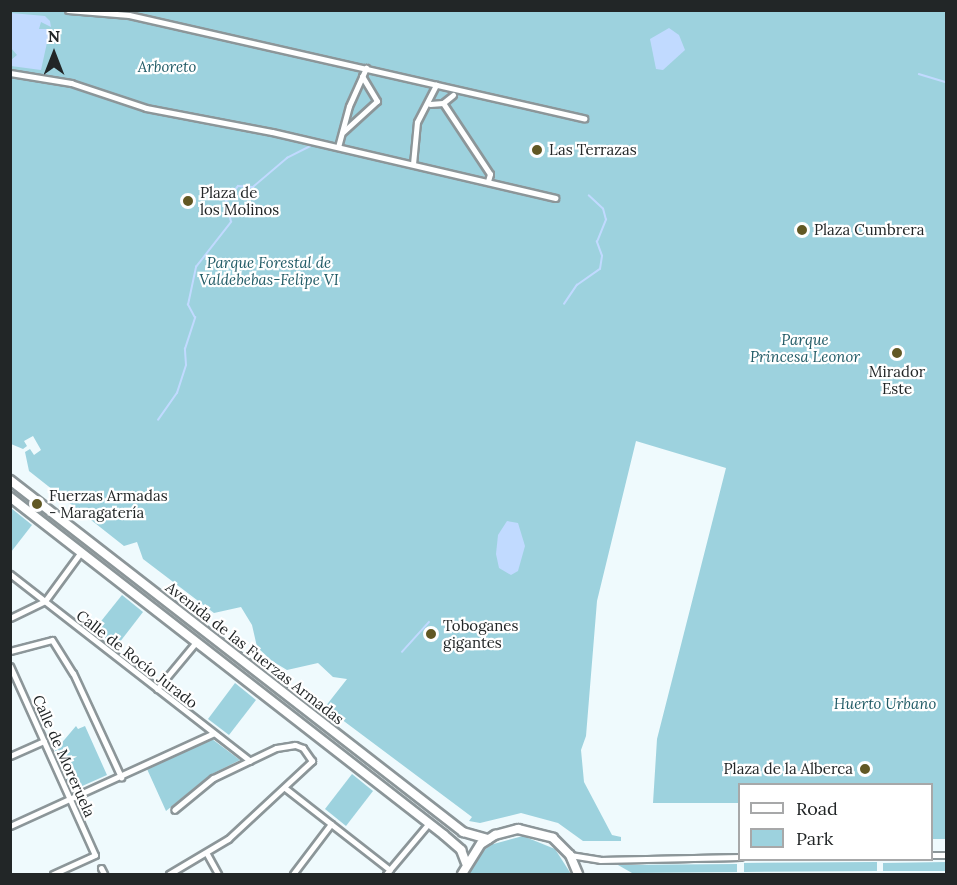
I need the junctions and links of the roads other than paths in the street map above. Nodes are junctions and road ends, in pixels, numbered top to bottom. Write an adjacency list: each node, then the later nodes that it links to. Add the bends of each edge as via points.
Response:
1 (68, 10): 2 (street, via 129,15)
2 (366, 68): 4 (street); 5 (street)
3 (10, 73): 11 (street, via 96,89 146,108)
4 (362, 76): 10 (street); 10 (street, via 377,101)
5 (436, 85): 9 (street); 12 (street, via 417,122)
6 (453, 95): 7 (street)
7 (443, 103): 8 (street); 13 (street, via 490,174)
8 (430, 104)
9 (584, 118)
10 (342, 133): 11 (street)
11 (338, 147): 12 (street)
12 (413, 164): 13 (street)
13 (488, 181): 14 (street)
14 (555, 198)
15 (10, 480): 38 (street, Avenida de las Fuerzas Armadas, via 463,832)
16 (10, 497): 17 (street, Avenida de las Fuerzas Armadas)
17 (81, 552): 19 (street); 21 (street, Avenida de las Fuerzas Armadas)
18 (10, 574): 19 (street, Calle de Rocío Jurado)
19 (45, 601): 20 (street); 26 (street, Calle de Rocío Jurado)
20 (10, 618)
21 (196, 642): 26 (street); 35 (street, Avenida de las Fuerzas Armadas)
22 (10, 651): 31 (street, via 52,640 73,673)
23 (10, 666): 24 (street, Calle de Moreruela)
24 (19, 683): 25 (street); 28 (street, Calle de Moreruela)
25 (10, 687)
26 (157, 689): 27 (street, Calle de Rocío Jurado)
27 (214, 733): 30 (street, Calle de Rocío Jurado); 31 (street)
28 (44, 741): 29 (street); 33 (street, Calle de Moreruela)
29 (10, 756)
30 (250, 761): 32 (street, via 288,745 303,748 312,761 310,766); 34 (street, via 213,778)
31 (121, 777): 33 (street)
32 (285, 788): 36 (street); 39 (street)
33 (69, 800): 37 (street); 45 (street, Calle de Moreruela, via 95,855)
34 (174, 810)
35 (429, 823): 42 (street, Avenida de las Fuerzas Armadas, via 458,846); 44 (street)
36 (331, 824): 44 (street); 49 (street)
37 (10, 826)
38 (488, 839): 40 (street, via 506,831 530,830 553,838); 42 (street)
39 (207, 854): 47 (street); 48 (street)
40 (570, 855): 41 (street, via 600,860); 51 (street)
41 (738, 857)
42 (466, 863): 50 (street)
43 (101, 868): 46 (street)
44 (388, 872)
45 (53, 874)
46 (104, 874)
47 (170, 874)
48 (218, 874)
49 (293, 874)
50 (462, 874)
51 (579, 874)

